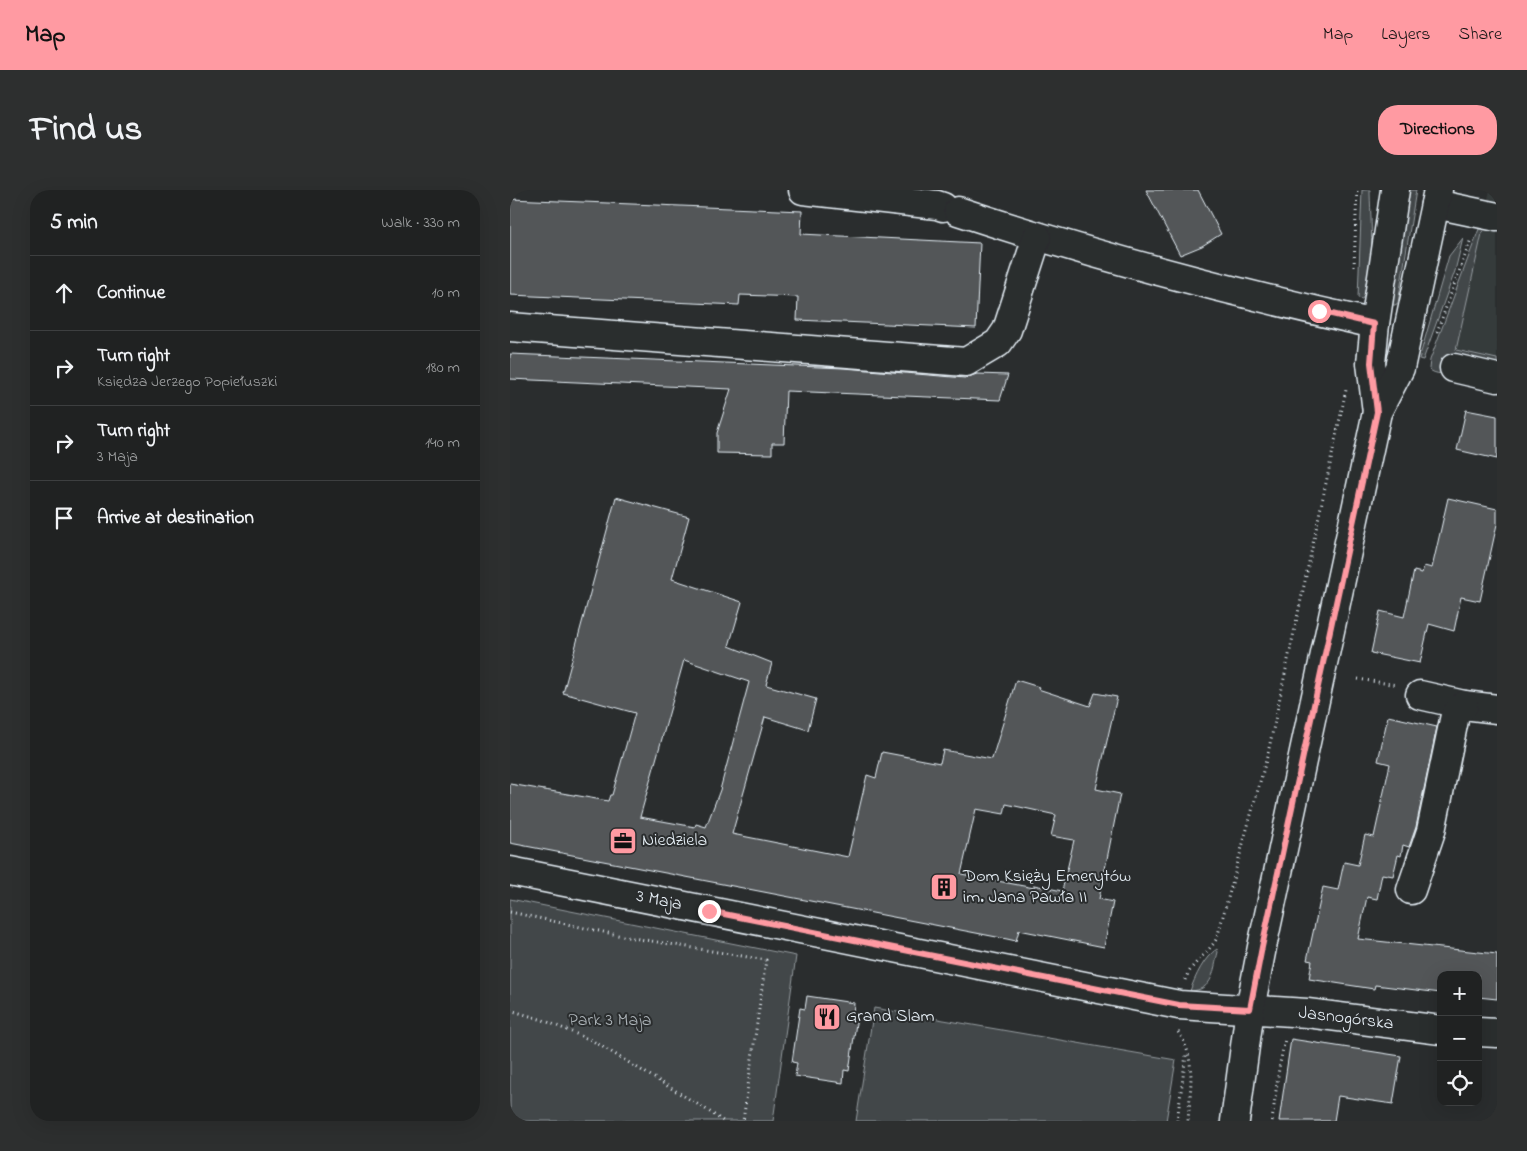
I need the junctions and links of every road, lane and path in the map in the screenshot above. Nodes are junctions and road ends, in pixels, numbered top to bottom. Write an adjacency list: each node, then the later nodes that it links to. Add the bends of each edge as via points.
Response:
1 (803, 190): 6 (main road, via 937,205)
2 (1357, 190): 8 (path)
3 (1395, 190): 9 (main road)
4 (1437, 197): 5 (main road); 15 (main road, via 1400,368)
5 (1497, 217)
6 (1037, 237): 9 (main road, via 1226,289); 10 (main road, via 1007,330 998,343 966,362)
7 (1472, 237): 11 (path)
8 (1354, 269)
9 (1374, 324): 15 (main road, via 1371,363)
10 (510, 327)
11 (1435, 337)
12 (1454, 368): 13 (main road)
13 (1497, 378)
14 (1347, 384): 25 (path, via 1263,771 1217,938 1187,973)
15 (1377, 412): 26 (main road)
16 (1358, 679): 17 (path, via 1416,687)
17 (1420, 695): 18 (main road)
18 (1464, 705): 19 (main road); 21 (main road, via 1455,715 1431,831)
19 (1497, 710)
20 (510, 872): 26 (main road, 3 Maja, via 1179,1005)
21 (1411, 890)
22 (510, 912): 24 (path)
23 (767, 955): 24 (path)
24 (766, 960): 35 (path)
25 (1184, 982)
26 (1250, 1009): 29 (main road, Jasnogórska); 38 (main road)
27 (510, 1010): 34 (path, via 594,1041)
28 (1176, 1029): 33 (path)
29 (1437, 1029)
30 (1482, 1032): 31 (main road)
31 (1497, 1033)
32 (1292, 1035): 39 (path, via 1286,1038 1279,1068)
33 (1187, 1052): 36 (path); 37 (path, via 1191,1068)
34 (723, 1121)
35 (743, 1121)
36 (1177, 1121)
37 (1188, 1121)
38 (1235, 1121)
39 (1272, 1121)

